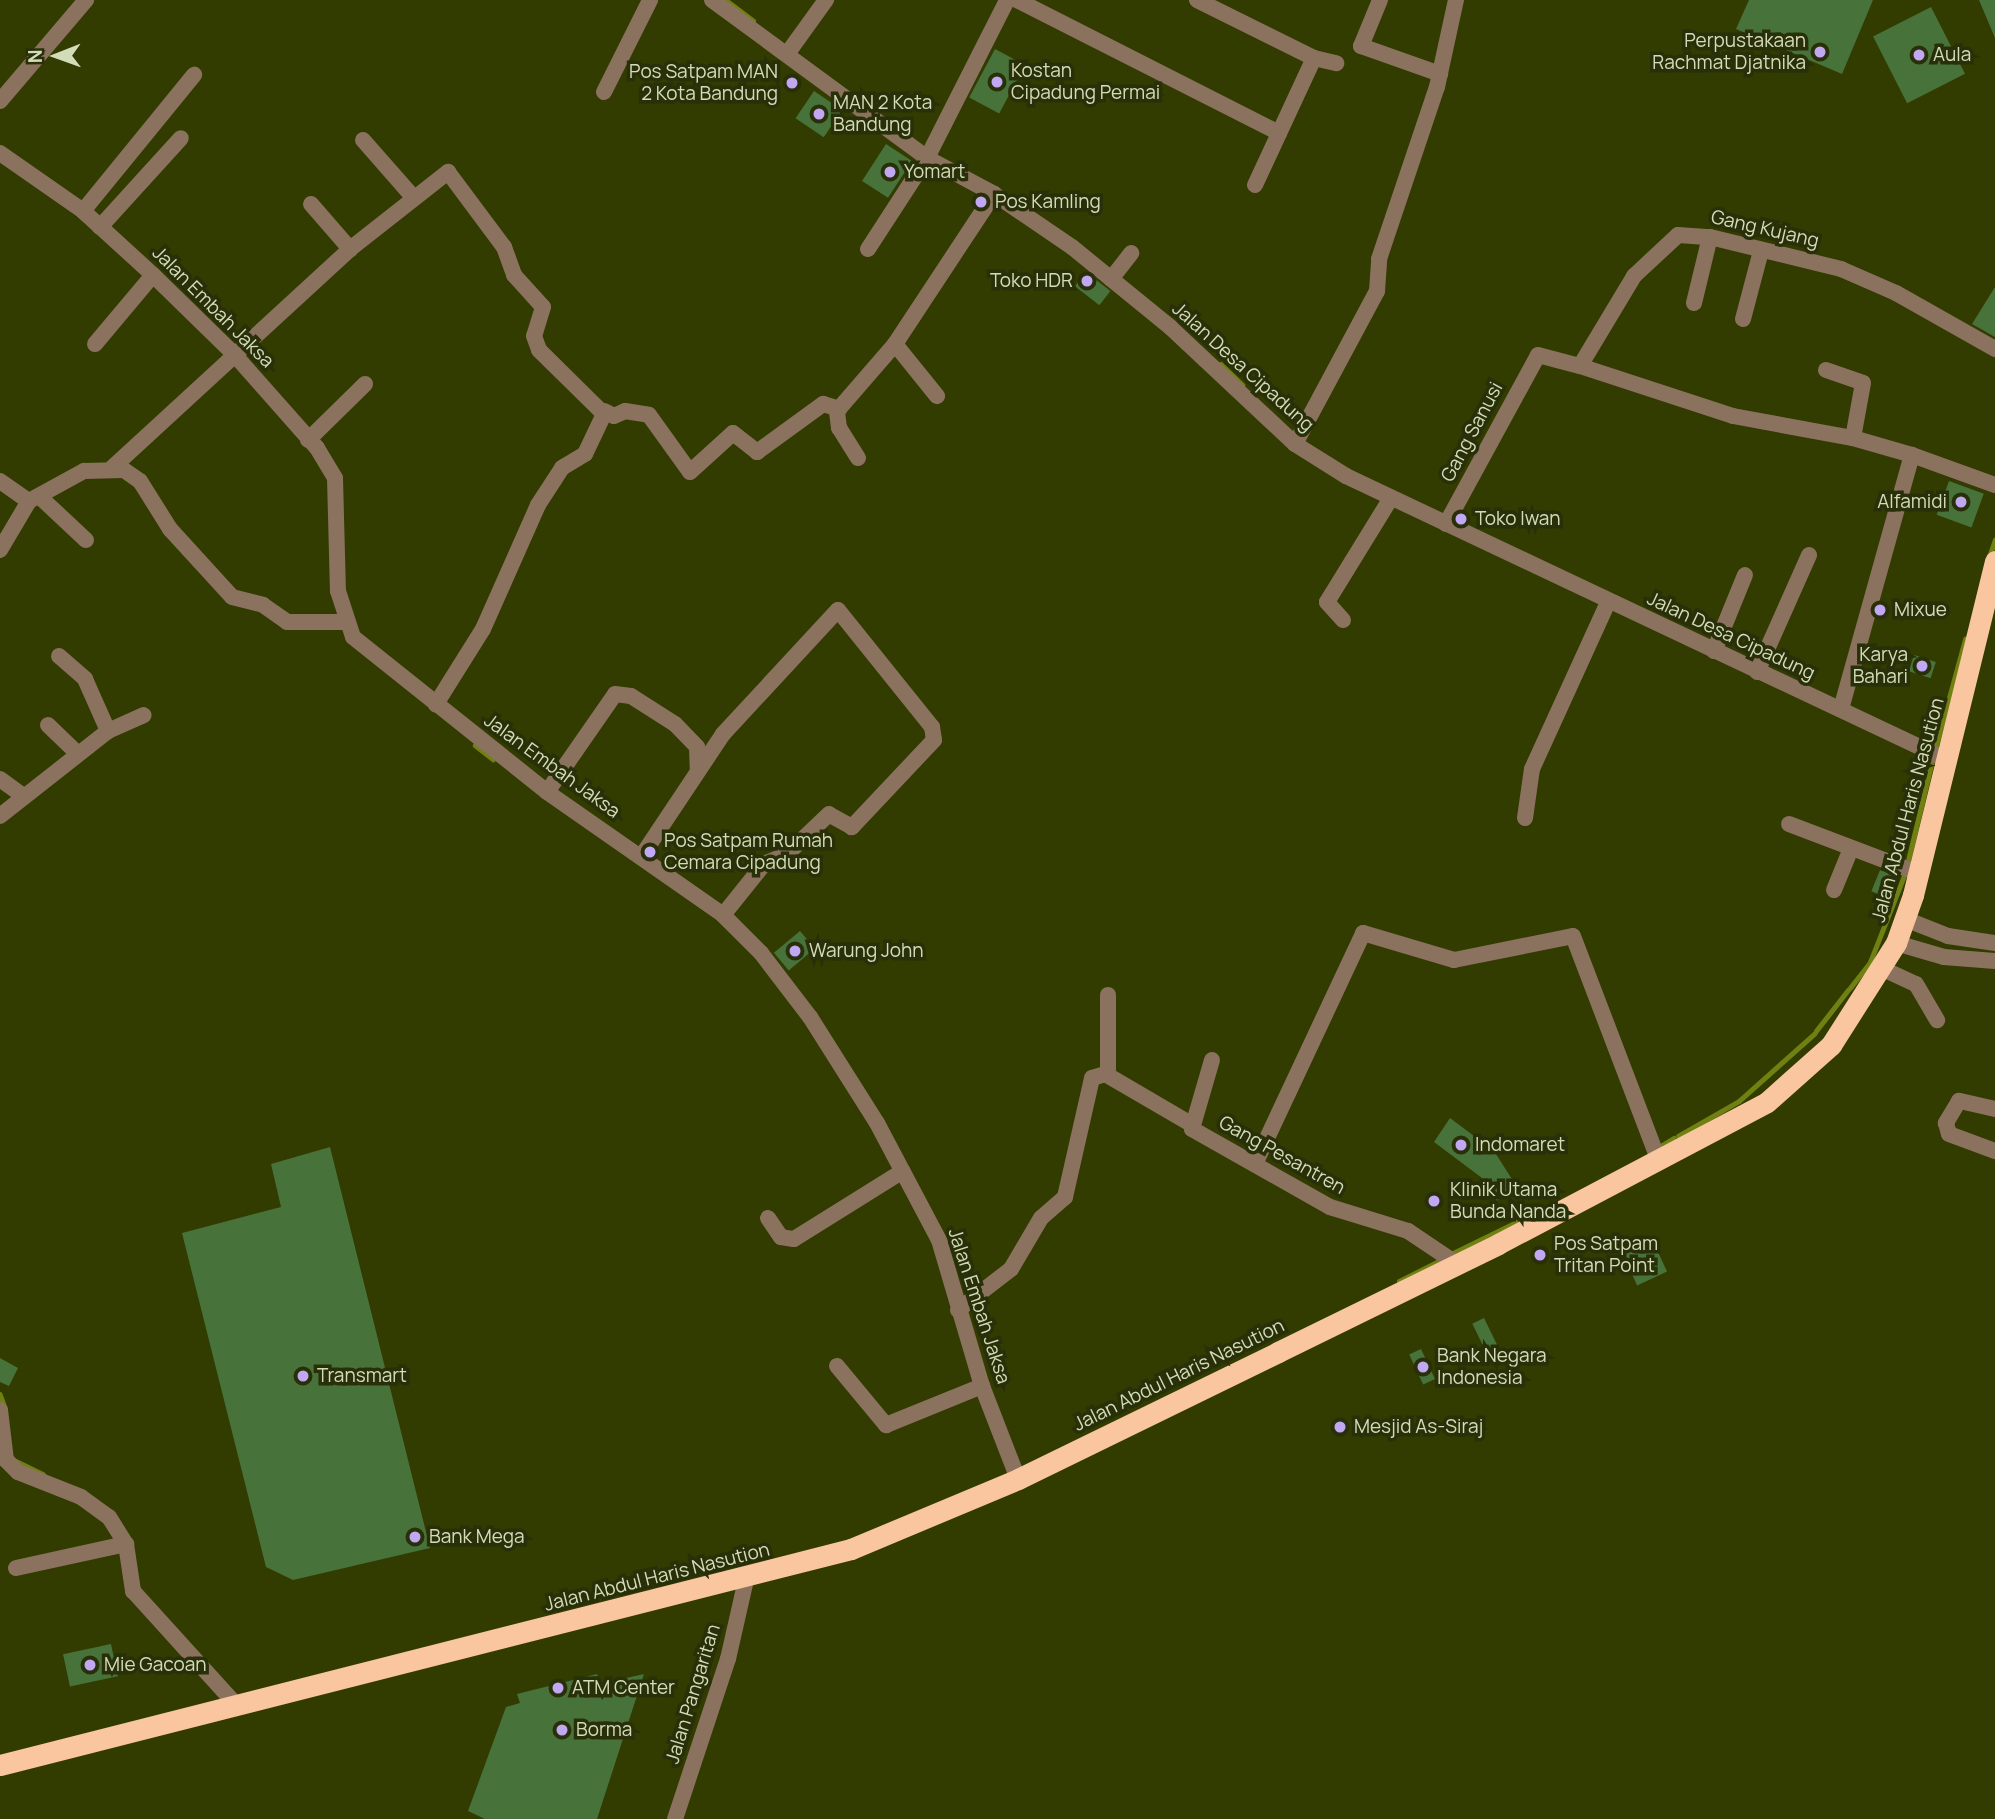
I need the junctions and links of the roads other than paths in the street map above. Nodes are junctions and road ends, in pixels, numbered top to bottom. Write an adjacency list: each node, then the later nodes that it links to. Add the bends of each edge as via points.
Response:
1 (86, 0): 16 (street)
2 (650, 0): 15 (street)
3 (712, 0): 10 (street, Jalan Desa Cipadung)
4 (826, 0): 10 (street)
5 (1007, 0): 21 (street)
6 (1017, 0): 17 (street)
7 (1197, 0): 11 (street)
8 (1380, 0): 13 (street, via 1361,46)
9 (1456, 0): 13 (street)
10 (787, 54): 21 (street, Jalan Desa Cipadung)
11 (1314, 58): 12 (street); 17 (street)
12 (1335, 63)
13 (1440, 74): 49 (street, via 1379,259 1377,291)
14 (194, 75): 26 (street)
15 (604, 92)
16 (0, 102)
17 (1279, 133): 22 (street)
18 (181, 138): 27 (street)
19 (363, 140): 24 (street)
20 (0, 153): 26 (street, Jalan Embah Jaksa)
21 (928, 158): 23 (street, Jalan Desa Cipadung); 30 (street)
22 (1255, 185)
23 (994, 194): 34 (street, Jalan Desa Cipadung); 38 (street)
24 (412, 197): 29 (street); 46 (street, via 448,172 504,247 514,275 543,307 534,336 539,351)
25 (312, 204): 29 (street)
26 (83, 211): 27 (street, Jalan Embah Jaksa)
27 (100, 227): 33 (street, Jalan Embah Jaksa)
28 (1710, 237): 31 (street, Gang Kujang); 35 (street); 41 (street, Gang Kujang, via 1678,235 1659,248 1609,312)
29 (350, 249): 40 (street)
30 (867, 249)
31 (1761, 251): 36 (street); 39 (street, Gang Kujang, via 1840,270 1896,293)
32 (1131, 253): 34 (street)
33 (153, 275): 37 (street); 40 (street, Jalan Embah Jaksa)
34 (1111, 279): 49 (street, Jalan Desa Cipadung)
35 (1694, 303)
36 (1743, 319)
37 (95, 344)
38 (895, 344): 44 (street); 45 (street)
39 (1995, 349)
40 (233, 354): 48 (street, Jalan Embah Jaksa); 52 (street)
41 (1580, 366): 47 (street, via 1733,416); 57 (street, Gang Sanusi, via 1542,354 1535,359)
42 (1826, 370): 47 (street, via 1863,382)
43 (365, 384): 48 (street)
44 (937, 396)
45 (839, 408): 46 (street, via 824,404 753,453 733,433 693,472 649,415); 51 (street, via 839,428)
46 (604, 411): 69 (street, via 586,454 562,468 538,505 483,628)
47 (1853, 438): 50 (street)
48 (309, 440): 65 (street, Jalan Embah Jaksa, via 335,478 338,591)
49 (1298, 440): 55 (street, Jalan Desa Cipadung)
50 (1912, 455): 54 (street); 70 (street)
51 (858, 458)
52 (112, 468): 56 (street, via 84,471); 65 (street, via 140,481 170,529 232,597 263,605 288,622)
53 (0, 481): 56 (street)
54 (1995, 485)
55 (1391, 498): 57 (street, Jalan Desa Cipadung); 64 (street, via 1327,602)
56 (35, 499): 58 (street); 59 (street)
57 (1446, 524): 63 (street, Jalan Desa Cipadung)
58 (86, 540)
59 (0, 550)
60 (1809, 555): 68 (street)
61 (1995, 561): 75 (highway, Jalan Abdul Haris Nasution)
62 (1745, 575): 66 (street)
63 (1608, 602): 66 (street, Jalan Desa Cipadung); 81 (street, via 1532,769)
64 (1343, 620)
65 (344, 622): 69 (street, Jalan Embah Jaksa, via 353,637)
66 (1714, 651): 68 (street, Jalan Desa Cipadung)
67 (59, 656): 73 (street, via 85,679)
68 (1757, 672): 70 (street, Jalan Desa Cipadung)
69 (436, 704): 78 (street, Jalan Embah Jaksa)
70 (1841, 709): 75 (street, Jalan Desa Cipadung)
71 (144, 715): 73 (street)
72 (48, 725): 74 (street)
73 (107, 732): 74 (street)
74 (77, 753): 79 (street)
75 (1945, 760): 85 (highway, Jalan Abdul Haris Nasution)
76 (698, 770): 78 (street, via 697,747 675,724 631,696 615,694); 84 (street); 87 (street, via 723,734 838,610 872,647 886,674 935,736 852,827 829,814 786,855 764,864)
77 (0, 779): 79 (street)
78 (547, 792): 84 (street, Jalan Embah Jaksa)
79 (22, 795): 80 (street)
80 (0, 816)
81 (1525, 818)
82 (1789, 824): 83 (street)
83 (1850, 851): 85 (street); 86 (street)
84 (641, 857): 87 (street, Jalan Embah Jaksa)
85 (1918, 873): 88 (highway, Jalan Abdul Haris Nasution)
86 (1833, 890)
87 (723, 915): 102 (street, Jalan Embah Jaksa, via 761,954 824,1037)
88 (1906, 919): 89 (highway, Jalan Abdul Haris Nasution); 90 (street, via 1948,936)
89 (1896, 943): 91 (street, via 1944,957); 92 (highway, Jalan Abdul Haris Nasution)
90 (1995, 943)
91 (1995, 961)
92 (1881, 968): 94 (street, via 1916,984); 100 (highway, Jalan Abdul Haris Nasution, via 1810,1068 1766,1102)
93 (1108, 995): 96 (street)
94 (1937, 1020)
95 (1212, 1060): 98 (street, Gang Pesantren)
96 (1107, 1074): 98 (street); 105 (street, via 1093,1077 1060,1206 1041,1218 1011,1269)
97 (1995, 1109): 99 (street, via 1959,1101 1946,1124 1949,1134)
98 (1189, 1123): 101 (street, Gang Pesantren)
99 (1995, 1151)
100 (1658, 1159): 101 (street, via 1573,936 1454,960 1363,933); 104 (highway, Jalan Abdul Haris Nasution)
101 (1255, 1164): 104 (street, Gang Pesantren, via 1338,1211 1383,1221 1430,1242)
102 (903, 1171): 103 (street, via 794,1239 781,1237); 105 (street, Jalan Embah Jaksa, via 939,1240)
103 (768, 1218)
104 (1457, 1264): 109 (highway, Jalan Abdul Haris Nasution)
105 (958, 1310): 107 (street, Jalan Embah Jaksa)
106 (837, 1366): 107 (street, via 886,1425)
107 (982, 1386): 109 (street, Jalan Embah Jaksa)
108 (0, 1410): 110 (street, via 6,1460 18,1472 109,1517)
109 (1018, 1479): 112 (highway, Jalan Abdul Haris Nasution, via 851,1549)
110 (127, 1544): 111 (street); 113 (street, via 133,1591)
111 (16, 1568)
112 (746, 1580): 113 (highway, Jalan Abdul Haris Nasution); 115 (street, Jalan Pangaritan, via 728,1659)
113 (238, 1707): 114 (highway, Jalan Abdul Haris Nasution)
114 (0, 1765)
115 (675, 1819)

